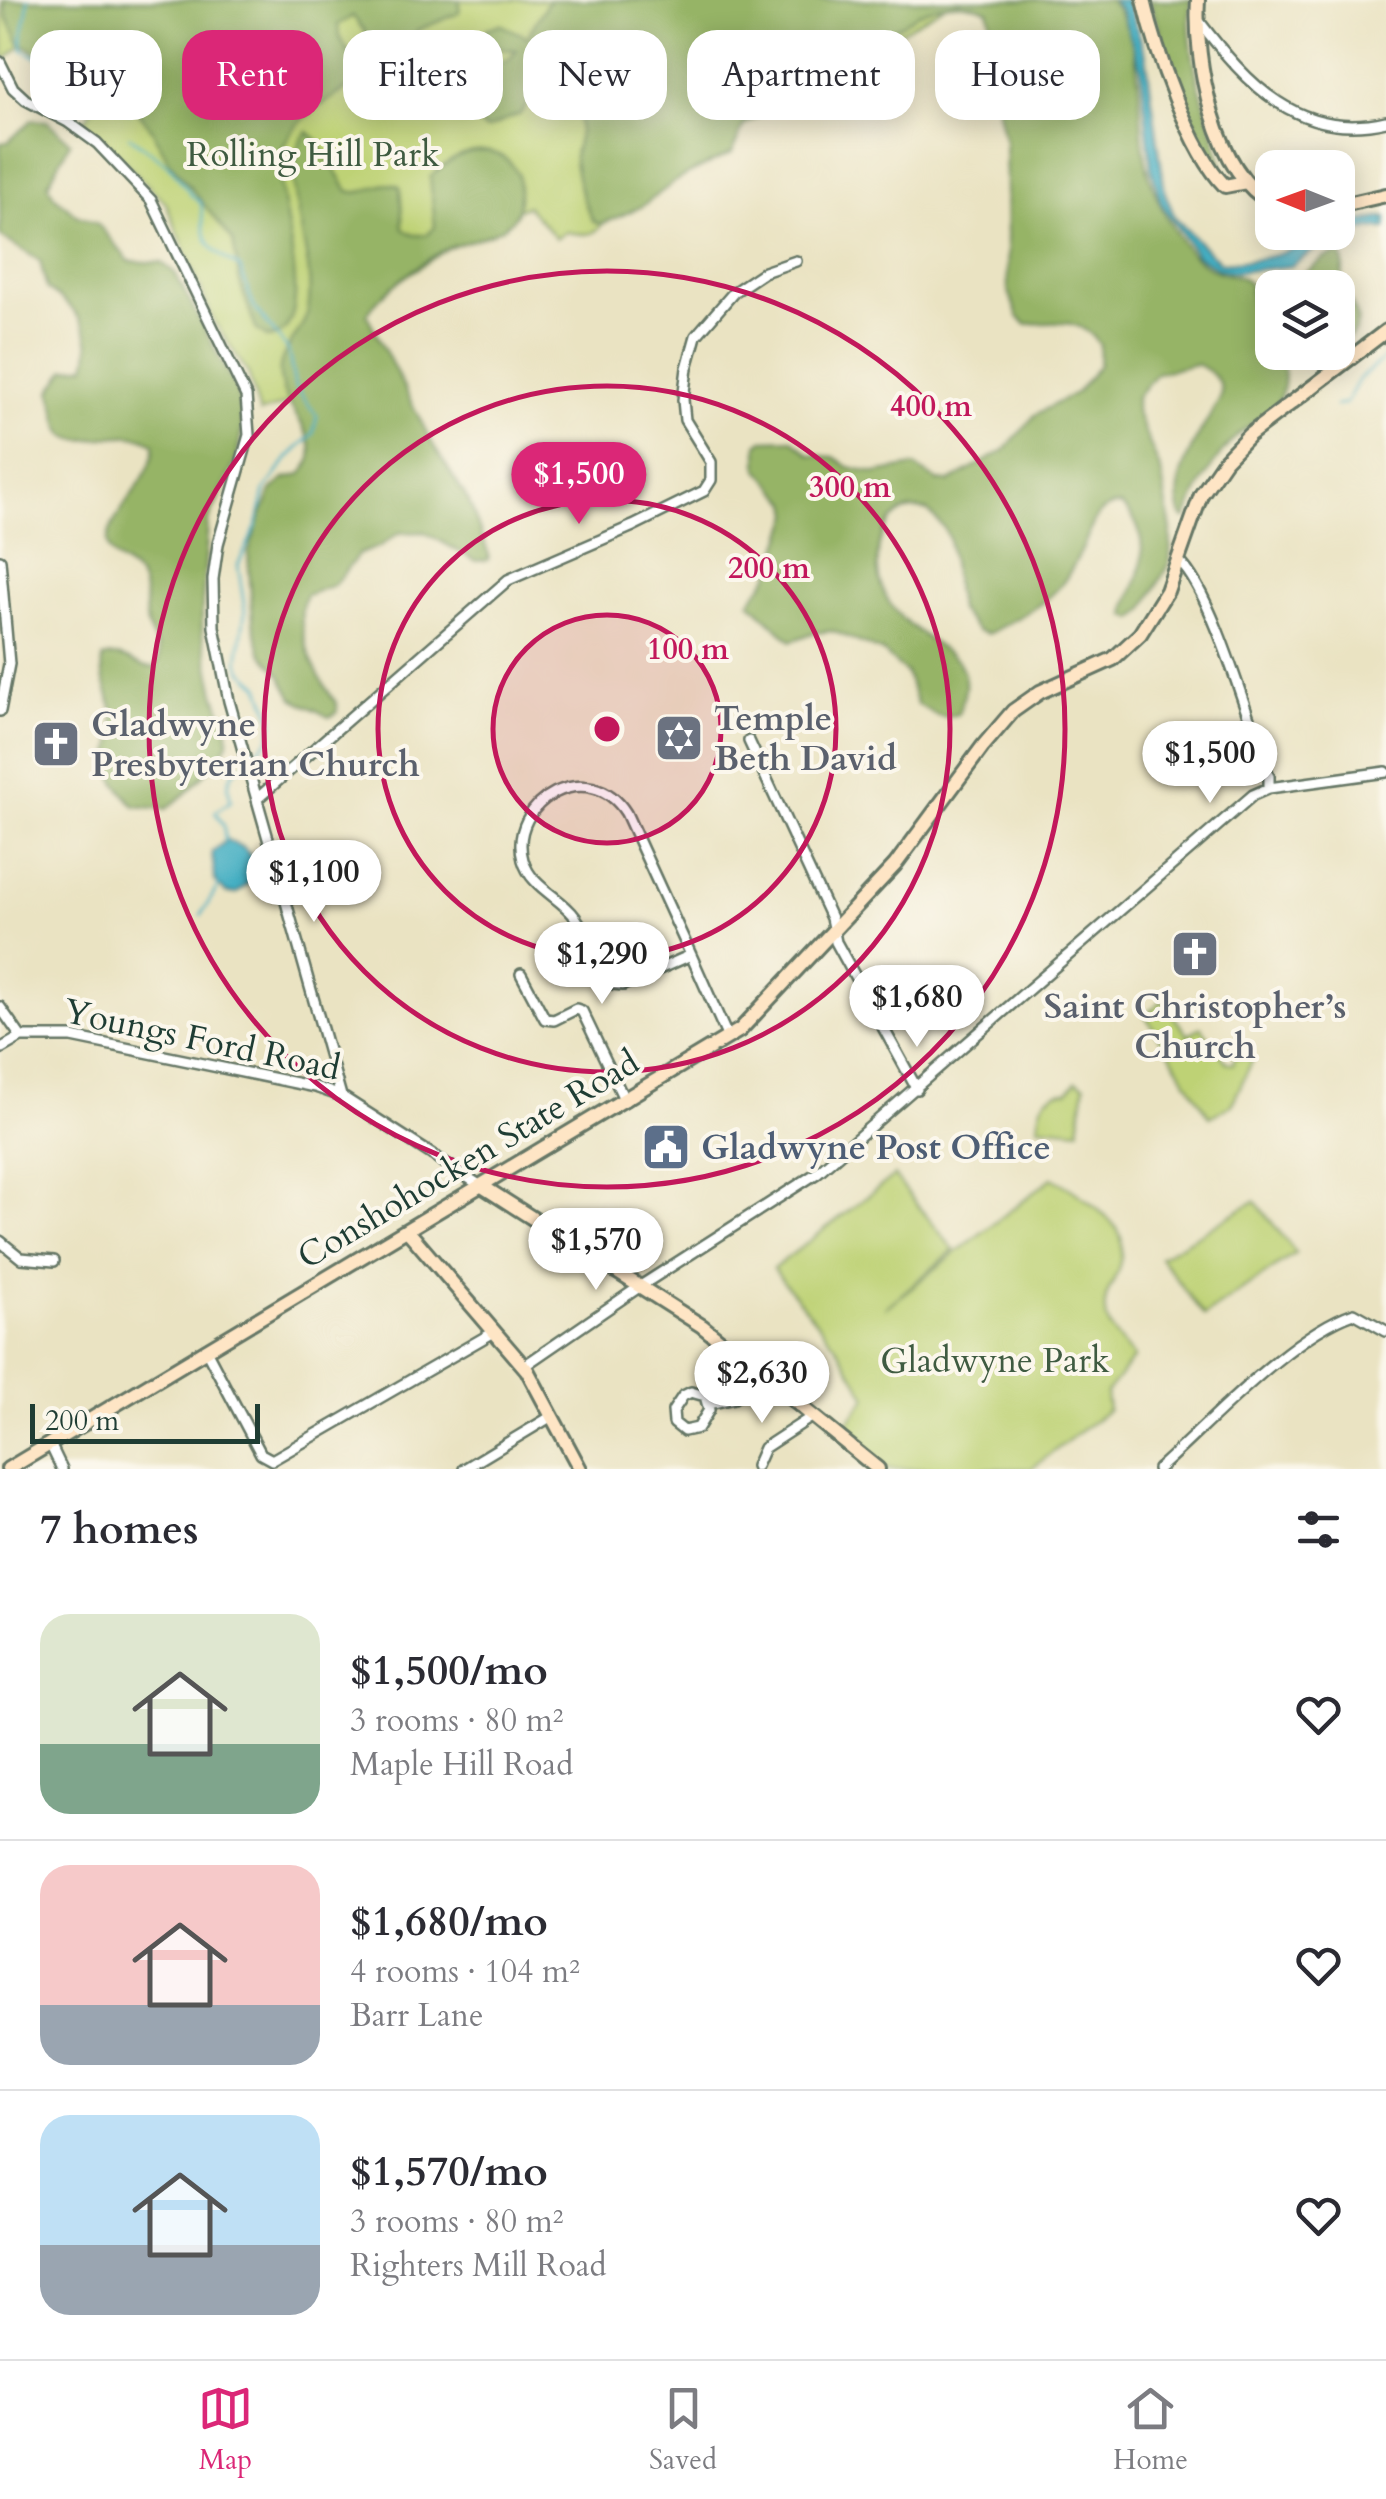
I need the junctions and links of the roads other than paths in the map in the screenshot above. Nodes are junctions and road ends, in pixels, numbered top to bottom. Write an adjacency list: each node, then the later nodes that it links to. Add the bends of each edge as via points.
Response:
1 (1144, 0): 6 (main road, via 1173,88 1208,162 1225,186)
2 (1198, 0): 3 (main road)
3 (1197, 20): 5 (street, via 1237,71 1288,107 1342,125); 6 (main road, via 1211,104)
4 (0, 62): 18 (street, via 26,100 97,143 152,200 246,396 249,435 218,544 212,599 220,662)
5 (1386, 121)
6 (1246, 182): 7 (main road)
7 (1255, 189)
8 (1386, 195): 9 (main road)
9 (1355, 202)
10 (796, 261): 18 (street, via 734,292 696,336 683,400 685,420 711,462 704,491 508,580)
11 (1386, 332): 13 (main road, Conshohocken State Road, via 1225,460 1201,495)
12 (0, 560): 14 (street, via 9,664)
13 (1179, 561): 17 (street, via 1210,614); 19 (main road, Conshohocken State Road, via 1162,603 1134,642 1013,711 895,865)
14 (0, 711)
15 (749, 742): 19 (street)
16 (1386, 772): 17 (street)
17 (1269, 788): 26 (street, via 1244,802)
18 (258, 798): 27 (street)
19 (834, 932): 24 (main road, Conshohocken State Road); 26 (street)
20 (690, 956): 20 (street, via 623,985 606,980 575,917 524,864 522,836 538,805 559,790 584,785 619,802); 24 (street)
21 (521, 974): 28 (street, via 545,1019 582,1011)
22 (0, 1007): 23 (street)
23 (22, 1037): 25 (street, Youngs Ford Road); 27 (street, Youngs Ford Road, via 90,1040)
24 (728, 1038): 28 (main road, Conshohocken State Road)
25 (0, 1049)
26 (917, 1089): 33 (street, via 817,1173)
27 (341, 1096): 29 (street, Youngs Ford Road)
28 (625, 1101): 29 (main road, Conshohocken State Road)
29 (482, 1186): 30 (main road, Conshohocken State Road); 33 (main road, Youngs Ford Road)
30 (408, 1230): 35 (main road); 36 (main road, Conshohocken State Road)
31 (0, 1241): 32 (street, via 21,1258)
32 (54, 1260)
33 (642, 1285): 37 (street); 38 (main road, Youngs Ford Road)
34 (1386, 1331): 49 (street, via 1354,1313 1329,1322)
35 (494, 1332): 36 (street, via 272,1460 261,1454); 37 (main road)
36 (206, 1350): 42 (main road, Conshohocken State Road)
37 (524, 1366): 40 (main road)
38 (761, 1374): 39 (street, via 734,1398); 41 (main road, Youngs Ford Road)
39 (709, 1404): 39 (street, via 695,1430 674,1423 674,1407 685,1394 700,1392)
40 (552, 1416): 46 (street); 47 (main road)
41 (813, 1416): 43 (street, via 764,1448); 48 (main road, Youngs Ford Road)
42 (50, 1444): 44 (main road, Conshohocken State Road); 45 (street)
43 (756, 1466)
44 (8, 1469)
45 (62, 1469)
46 (464, 1469)
47 (580, 1469)
48 (878, 1469)
49 (1158, 1469)

